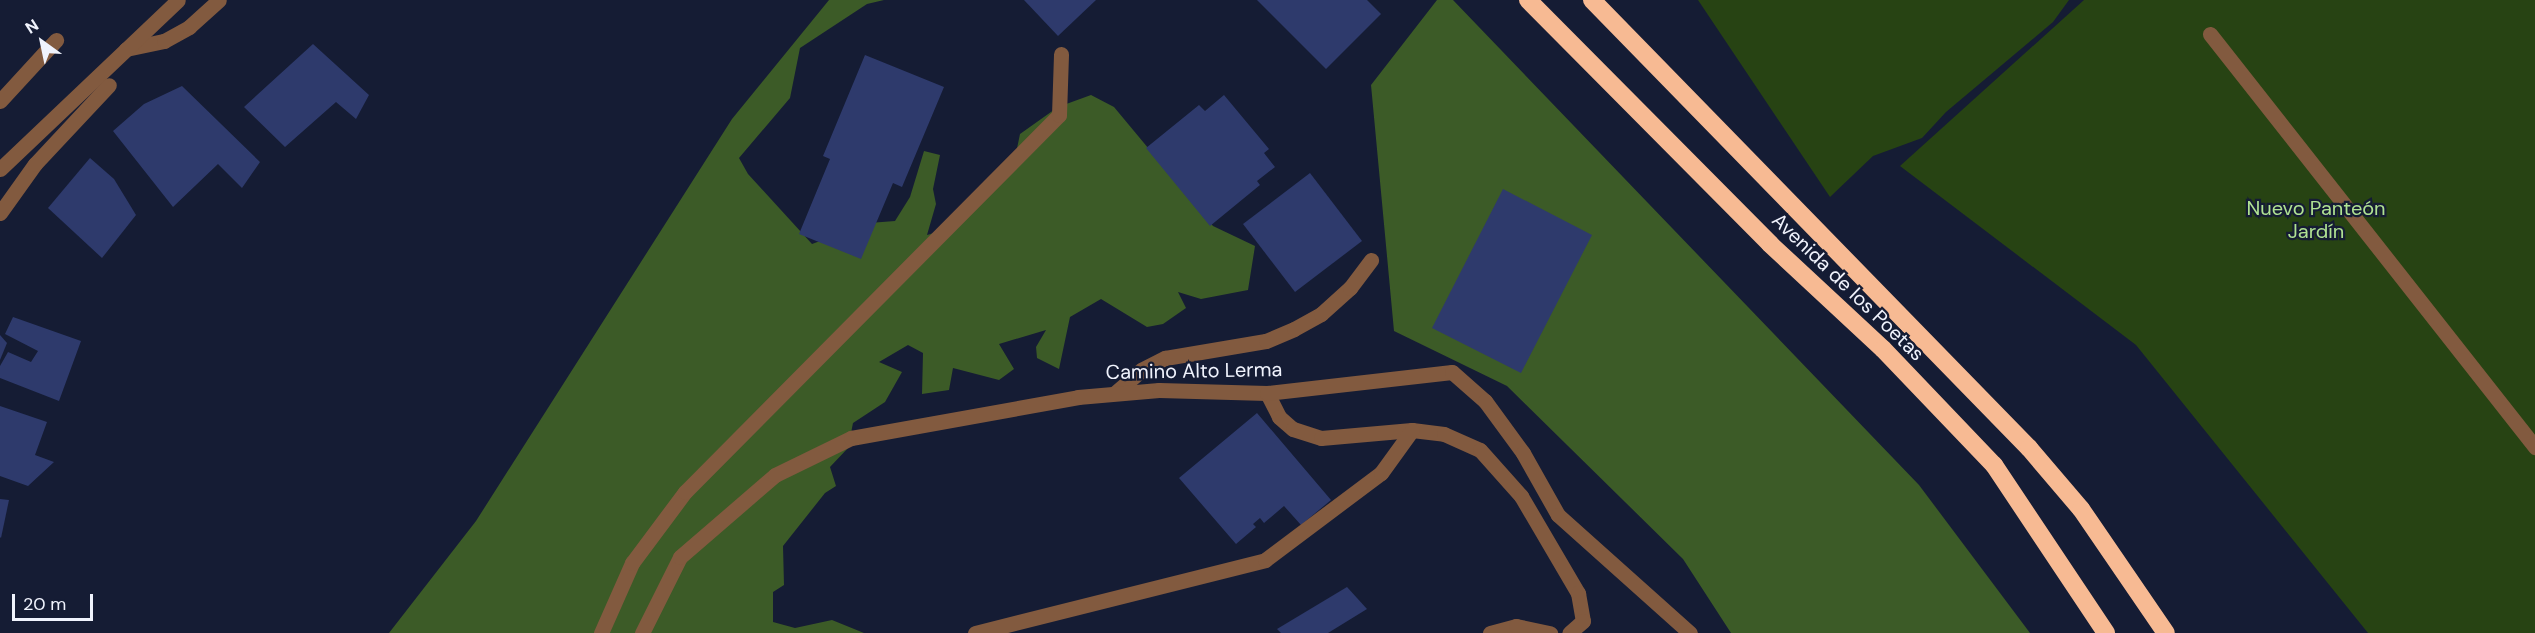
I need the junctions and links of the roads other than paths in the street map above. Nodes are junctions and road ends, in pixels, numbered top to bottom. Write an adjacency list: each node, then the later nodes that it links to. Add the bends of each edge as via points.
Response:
1 (178, 0): 5 (street)
2 (219, 0): 8 (street, via 189,27 164,41)
3 (1528, 0): 26 (highway, Avenida de los Poetas, via 1770,244 1882,349 1994,465)
4 (1592, 0): 27 (highway, Avenida de los Poetas, via 2029,448 2081,509)
5 (166, 6): 8 (street)
6 (2210, 34): 18 (street)
7 (56, 40): 11 (street)
8 (126, 49): 12 (street)
9 (1061, 54): 20 (street, via 1059,115 685,492 632,563)
10 (109, 85): 13 (street, via 35,164)
11 (0, 101)
12 (0, 169)
13 (0, 213)
14 (1371, 260): 15 (street, via 1350,288 1294,329 1266,341 1165,358 1141,370)
15 (1115, 393): 16 (street, Camino Alto Lerma); 19 (street, Camino Alto Lerma, via 851,438 775,475 680,557)
16 (1268, 393): 17 (street, via 1279,417 1293,429 1320,438); 25 (street, Camino Alto Lerma, via 1452,372 1485,401 1523,453 1558,515)
17 (1412, 430): 21 (street, via 1381,473 1265,560 1085,602); 24 (street, via 1444,434 1480,450 1521,496 1578,593 1583,621)
18 (2535, 447)
19 (642, 631)
20 (601, 633)
21 (975, 633)
22 (1490, 633): 23 (street, via 1516,626)
23 (1550, 633)
24 (1569, 633)
25 (1690, 633)
26 (2106, 633)
27 (2166, 633)

